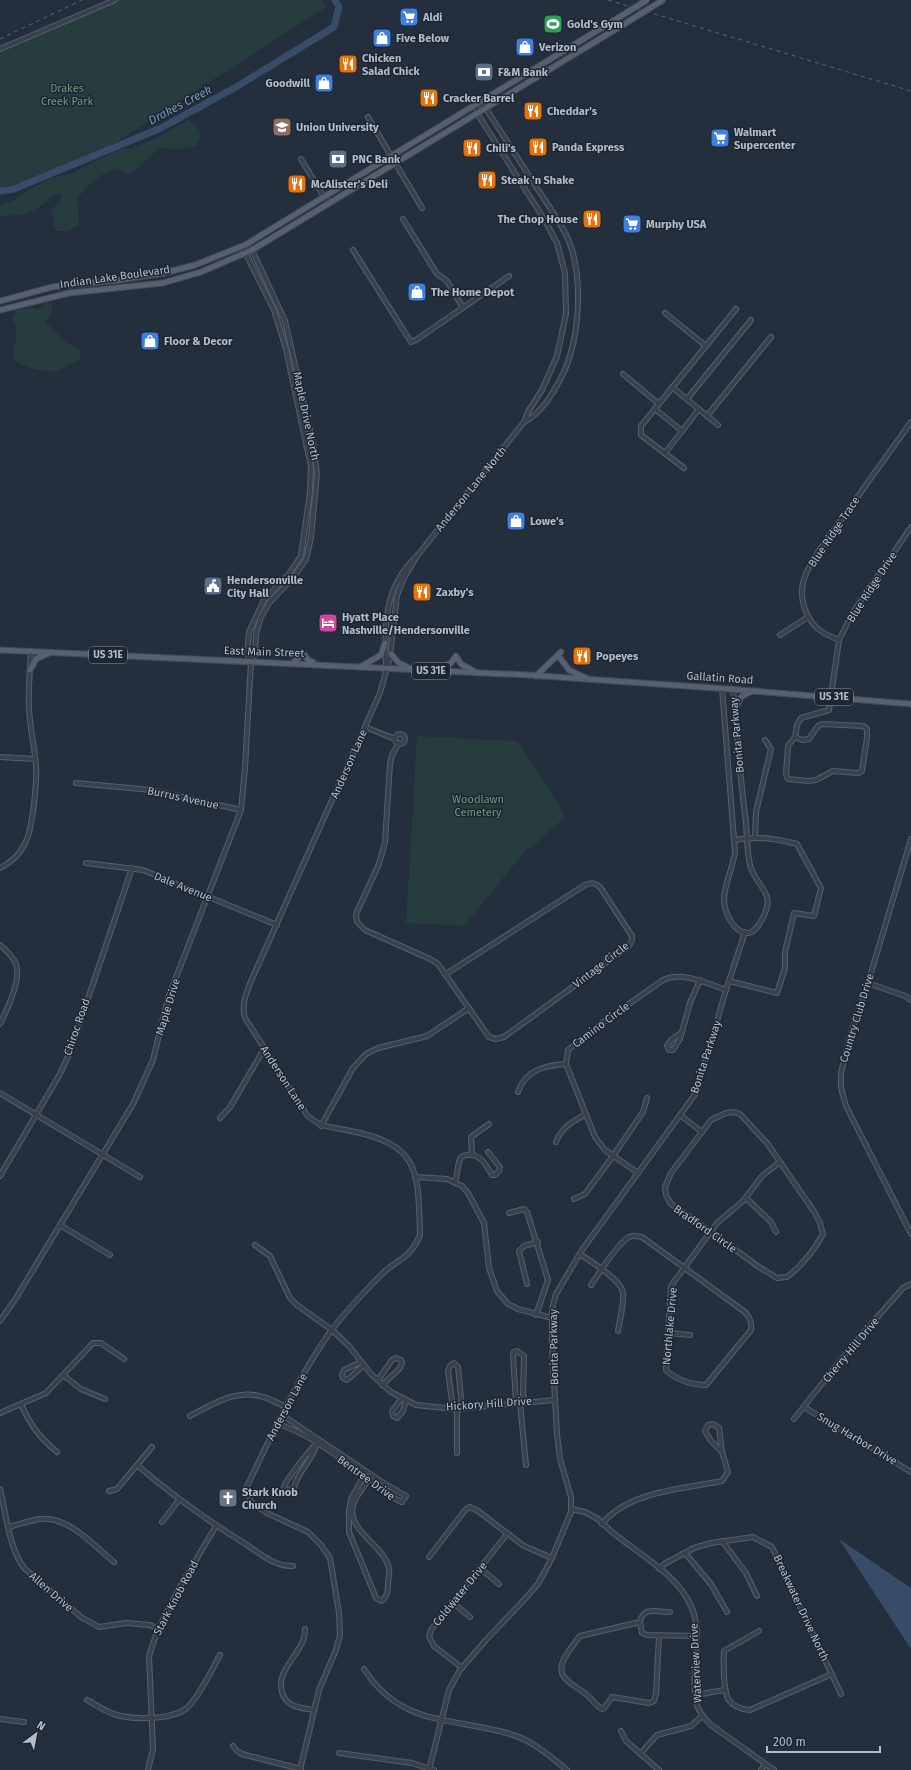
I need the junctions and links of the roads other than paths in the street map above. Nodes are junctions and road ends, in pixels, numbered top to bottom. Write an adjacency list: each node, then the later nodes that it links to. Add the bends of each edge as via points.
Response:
1 (115, 0): 4 (street)
2 (647, 0): 5 (main road, Indian Lake Boulevard, bridge)
3 (663, 0): 6 (main road, Indian Lake Boulevard, bridge)
4 (0, 49)
5 (477, 103): 6 (street, Anderson Lane North); 7 (street); 9 (main road, Indian Lake Boulevard)
6 (485, 108): 7 (main road, Indian Lake Boulevard); 41 (street, Anderson Lane North, via 558,222 568,240 577,272 577,314 569,361 552,394 534,417)
7 (476, 114): 11 (main road, Indian Lake Boulevard); 41 (street, Anderson Lane North, via 544,219 557,243 565,273 566,314 557,356)
8 (368, 117): 9 (street)
9 (392, 156): 11 (street); 12 (main road, Indian Lake Boulevard)
10 (301, 159): 12 (street)
11 (396, 163): 13 (main road, Indian Lake Boulevard); 14 (street)
12 (324, 197): 13 (street); 16 (main road, Indian Lake Boulevard)
13 (330, 203): 17 (main road, Indian Lake Boulevard)
14 (422, 208)
15 (403, 219): 23 (street, via 436,274 447,281)
16 (245, 245): 17 (street, Maple Drive North); 19 (street, Maple Drive North); 21 (main road, Indian Lake Boulevard, via 195,265 164,273 52,287)
17 (252, 250): 19 (main road, Indian Lake Boulevard); 22 (street, Maple Drive North)
18 (353, 250): 23 (street, via 411,342)
19 (245, 252): 25 (main road, Indian Lake Boulevard, via 200,272 163,283 68,293); 26 (street, Maple Drive North)
20 (509, 276): 23 (street)
21 (0, 301)
22 (280, 308): 26 (street); 31 (street, Maple Drive North, via 285,321)
23 (463, 308)
24 (736, 309): 30 (street)
25 (0, 310)
26 (274, 310): 31 (street, Maple Drive North)
27 (665, 313): 30 (street)
28 (750, 320): 34 (street)
29 (771, 337): 38 (street)
30 (706, 346): 33 (street)
31 (288, 348): 39 (street, Maple Drive North); 40 (street, Maple Drive North)
32 (623, 374): 35 (street)
33 (672, 387): 34 (street); 35 (street)
34 (686, 399): 37 (street)
35 (658, 404): 36 (street)
36 (655, 409): 44 (street); 45 (street, via 641,426 640,432)
37 (699, 409): 38 (street); 44 (street)
38 (707, 416): 43 (street)
39 (307, 420): 40 (street); 47 (street, Maple Drive North)
40 (302, 422): 46 (street, Maple Drive North)
41 (524, 422): 52 (street, Anderson Lane North)
42 (911, 422): 57 (street, Blue Ridge Trace, via 818,552 805,576 802,597)
43 (718, 424)
44 (682, 431): 45 (street)
45 (665, 453): 48 (street)
46 (311, 467): 47 (street); 49 (street, Maple Drive North)
47 (316, 467): 50 (street, Maple Drive North)
48 (684, 468)
49 (307, 518): 50 (street); 53 (street, Maple Drive North, via 301,556)
50 (312, 520): 54 (street, Maple Drive North, via 306,559)
51 (911, 527): 59 (street, Blue Ridge Drive, via 852,614)
52 (417, 556): 60 (street, Anderson Lane North, via 395,583 388,605); 64 (street, Anderson Lane North, via 404,578 398,595)
53 (289, 574): 54 (street); 55 (street, Maple Drive North)
54 (293, 578): 56 (street, Maple Drive North)
55 (264, 600): 56 (street); 65 (street, Maple Drive North, via 249,632 247,653)
56 (269, 603): 65 (street, Maple Drive North, via 256,634)
57 (808, 617): 58 (street); 59 (street, Blue Ridge Trace, via 818,629)
58 (780, 635)
59 (839, 640): 80 (street, Blue Ridge Drive)
60 (385, 643): 68 (main road, via 380,655); 69 (street, Anderson Lane North)
61 (0, 650): 62 (main road, East Main Street / US 31E)
62 (31, 651): 63 (main road, East Main Street / US 31E); 70 (street)
63 (52, 652): 65 (main road, East Main Street / US 31E); 70 (main road, via 36,660)
64 (391, 654): 69 (street, Anderson Lane North); 71 (main road, via 399,663)
65 (251, 662): 66 (main road, East Main Street / US 31E); 91 (street, Maple Drive)
66 (293, 663): 67 (main road, East Main Street / US 31E); 67 (main road, via 303,653 308,660)
67 (318, 664): 68 (main road, East Main Street / US 31E)
68 (359, 667): 69 (main road, East Main Street / US 31E)
69 (386, 669): 71 (main road, East Main Street / US 31E); 83 (street, Anderson Lane, via 380,693)
70 (30, 670): 89 (street, via 29,705)
71 (413, 670): 72 (main road, East Main Street / US 31E)
72 (436, 671): 73 (main road, East Main Street / US 31E); 73 (main road, via 451,663 456,656 461,664)
73 (476, 673): 74 (main road, East Main Street / US 31E)
74 (528, 675): 75 (main road, Gallatin Road / US 31E)
75 (536, 676): 76 (main road, Gallatin Road / US 31E); 76 (main road, via 560,655 569,670)
76 (588, 679): 77 (main road, Gallatin Road / US 31E)
77 (722, 688): 78 (main road, Gallatin Road / US 31E); 95 (street, Bonita Parkway)
78 (733, 689): 79 (main road, Gallatin Road / US 31E); 82 (street, Bonita Parkway)
79 (753, 691): 80 (main road, Gallatin Road / US 31E); 82 (main road, via 741,697)
80 (832, 697): 81 (main road, Gallatin Road / US 31E); 84 (street, via 829,710 801,718)
81 (911, 704)
82 (735, 710): 92 (street, Bonita Parkway)
83 (365, 727): 85 (street); 100 (street, Anderson Lane)
84 (794, 737): 84 (street, via 809,739 822,724 863,726 867,729 867,737 862,771 834,771 812,781 788,779 788,746)
85 (395, 739): 87 (street); 87 (street, via 398,734 404,736 404,742)
86 (765, 740): 93 (street, via 771,749 756,812)
87 (399, 743): 103 (street, Vintage Circle, via 390,764 384,850 356,919 365,930 430,959)
88 (0, 757): 89 (street)
89 (35, 759): 97 (street, via 34,801 28,837 17,855)
90 (76, 783): 91 (street, Burrus Avenue, via 151,790)
91 (241, 810): 99 (street, Maple Drive)
92 (748, 838): 93 (street); 95 (street); 101 (street, Bonita Parkway, via 751,868 768,897 766,912 759,925 752,932)
93 (755, 838): 105 (street, via 772,838 797,844 821,888 814,916 794,913 777,993)
94 (911, 838): 106 (street, Country Club Drive)
95 (734, 840): 101 (street, Bonita Parkway, via 733,866 724,899 726,914 732,924)
96 (86, 863): 98 (street, Dale Avenue)
97 (0, 868)
98 (132, 868): 99 (street, Dale Avenue); 118 (street, Chiroc Road, via 70,1052)
99 (208, 896): 100 (street, Dale Avenue); 127 (street, Maple Drive, via 168,998 153,1060 133,1104)
100 (277, 925): 112 (street, Anderson Lane, via 246,992 242,1011)
101 (745, 932): 105 (street, Bonita Parkway)
102 (0, 945): 110 (street, via 12,956 18,972)
103 (446, 974): 109 (street, Vintage Circle); 109 (street, Vintage Circle, via 589,883 600,887 631,933 632,940 629,946 504,1037 496,1039 489,1036)
104 (700, 980): 107 (street, Camino Circle); 111 (street); 113 (street, Camino Circle, via 682,976 663,980 568,1050)
105 (729, 981): 107 (street, Bonita Parkway)
106 (868, 983): 108 (street); 141 (street, Country Club Drive, via 840,1073 841,1088 846,1106)
107 (726, 990): 119 (street, Bonita Parkway, via 696,1093)
108 (911, 1000)
109 (469, 1008): 122 (street, via 426,1036 378,1048 366,1054 353,1068)
110 (0, 1024)
111 (681, 1033)
112 (264, 1049): 120 (street, via 230,1107); 122 (street, Anderson Lane, via 299,1104 313,1121)
113 (566, 1064): 114 (street, via 548,1065 536,1070 520,1086); 117 (street)
114 (518, 1092)
115 (0, 1093): 118 (street)
116 (646, 1098): 128 (street, via 643,1112)
117 (586, 1114): 124 (street, via 567,1125); 128 (street, via 595,1137)
118 (36, 1115): 127 (street); 131 (street, Chiroc Road)
119 (680, 1115): 123 (street); 130 (street, Bonita Parkway)
120 (220, 1118)
121 (489, 1124): 126 (street, via 471,1138)
122 (321, 1126): 133 (street, Anderson Lane, via 362,1133 400,1149 412,1163)
123 (702, 1132): 129 (street, Bradford Circle, via 711,1120 726,1113 740,1114 767,1143); 139 (street, Bradford Circle, via 671,1173 665,1187 671,1204)
124 (556, 1142)
125 (488, 1152): 126 (street, via 500,1167 496,1175 492,1174 480,1158)
126 (472, 1154): 134 (street, via 461,1157)
127 (102, 1155): 132 (street); 138 (street, Maple Drive)
128 (613, 1156): 130 (street); 136 (street, via 585,1194)
129 (780, 1162): 135 (street, via 762,1176); 139 (street, Bradford Circle, via 815,1212 823,1234 800,1267 787,1277 777,1278 759,1268)
130 (638, 1173): 145 (street, Bonita Parkway)
131 (0, 1176)
132 (140, 1177)
133 (416, 1177): 134 (street, via 448,1179); 154 (street, Anderson Lane, via 419,1186 420,1235 417,1242 402,1260 384,1272)
134 (455, 1182): 151 (street, via 468,1193 484,1223 489,1268 497,1291 508,1304)
135 (746, 1198): 139 (street, via 717,1223); 140 (street, via 771,1222)
136 (574, 1199)
137 (509, 1213): 142 (street, via 526,1210)
138 (60, 1225): 144 (street); 153 (street, Maple Drive)
139 (711, 1232): 146 (street)
140 (776, 1232)
141 (911, 1234)
142 (538, 1242): 148 (street, via 524,1246 519,1251); 151 (street, via 548,1280)
143 (255, 1245): 154 (street, Hickory Hill Drive, via 270,1256 290,1298)
144 (110, 1254)
145 (580, 1254): 147 (street); 152 (street, Bonita Parkway, via 556,1294)
146 (684, 1267): 147 (street, Northlake Drive, via 642,1237 636,1236 629,1237 616,1250); 156 (street, Northlake Drive, via 671,1286); 156 (street, Northlake Drive, via 745,1312 750,1318 751,1330 706,1385 672,1377 666,1370)
147 (602, 1270): 150 (street, Northlake Drive); 155 (street, via 615,1280 624,1294)
148 (527, 1284)
149 (911, 1284): 171 (street, Cherry Hill Drive, via 903,1288 869,1327)
150 (591, 1285)
151 (536, 1315): 152 (street)
152 (552, 1318): 166 (street, Bonita Parkway)
153 (0, 1321)
154 (332, 1330): 159 (street, Hickory Hill Drive); 170 (street, Anderson Lane)
155 (618, 1331)
156 (668, 1333): 157 (street)
157 (690, 1335)
158 (124, 1359): 160 (street, via 96,1342 86,1349)
159 (363, 1363): 159 (street, via 344,1370 343,1378 347,1380); 161 (street, Hickory Hill Drive)
160 (63, 1375): 164 (street, via 81,1389); 169 (street, via 46,1393)
161 (378, 1380): 162 (street, Hickory Hill Drive); 162 (street, via 392,1360 401,1360 400,1368)
162 (382, 1385): 163 (street, Hickory Hill Drive)
163 (402, 1398): 165 (street, Hickory Hill Drive); 165 (street, via 392,1411 397,1418 403,1411)
164 (104, 1399)
165 (406, 1400): 172 (street, Hickory Hill Drive, via 416,1405)
166 (555, 1400): 167 (street, Hickory Hill Drive); 191 (street, Bonita Parkway, via 560,1459 571,1498)
167 (526, 1402): 168 (street, Hickory Hill Drive); 168 (street, via 523,1395 524,1356 514,1352)
168 (518, 1403): 172 (street, Hickory Hill Drive); 184 (street)
169 (21, 1404): 173 (street); 180 (street, via 26,1417 42,1439)
170 (286, 1407): 174 (street, Anderson Lane); 175 (street, via 263,1396 241,1394 224,1399)
171 (804, 1407): 176 (street, Cherry Hill Drive); 185 (street, Snug Harbor Drive)
172 (458, 1408): 172 (street, via 448,1371 454,1363 458,1367); 182 (street)
173 (0, 1413)
174 (282, 1415): 177 (street, Anderson Lane); 187 (street, Bentree Drive, via 406,1496 405,1499 402,1502 398,1501)
175 (190, 1416)
176 (794, 1419)
177 (278, 1424): 178 (street, Bentree Drive, via 298,1431); 225 (street, Anderson Lane, via 246,1488 251,1502 267,1513 308,1532 330,1558 340,1635)
178 (317, 1443): 178 (street, via 294,1488 287,1491 284,1487 289,1477); 186 (street, Bentree Drive)
179 (152, 1447): 183 (street)
180 (57, 1452)
181 (722, 1452): 181 (street, via 719,1428 713,1424 708,1425 707,1435); 193 (street, via 728,1472 722,1481 638,1498 613,1511)
182 (457, 1453)
183 (137, 1465): 189 (street, via 117,1489); 190 (street)
184 (526, 1465)
185 (911, 1472)
186 (364, 1476): 187 (street, Bentree Drive); 187 (street, via 351,1499 348,1532 376,1598 381,1601 388,1592 389,1570 381,1551 364,1535 352,1514 353,1505)
187 (369, 1479)
188 (0, 1489): 195 (street, Allen Drive)
189 (109, 1491)
190 (179, 1500): 192 (street); 194 (street)
191 (571, 1509): 193 (street, Waterview Drive, via 585,1512); 200 (street, Bonita Parkway)
192 (162, 1522)
193 (602, 1524): 204 (street, Waterview Drive)
194 (216, 1526): 202 (street, via 274,1562); 212 (street, Stark Knob Road, via 181,1584)
195 (9, 1527): 201 (street, via 39,1519 52,1519 66,1524); 212 (street, Allen Drive, via 18,1561 24,1569 81,1617 99,1627 126,1623 150,1625)
196 (507, 1534): 199 (street, via 470,1507); 200 (street, via 524,1546); 203 (street, Coldwater Drive)
197 (722, 1541): 198 (street, Breakwater Drive North, via 711,1542); 206 (street, via 746,1573); 220 (street, Breakwater Drive North, via 753,1537 772,1547)
198 (685, 1553): 204 (street, Breakwater Drive North); 209 (street, via 711,1584)
199 (430, 1557)
200 (552, 1558): 218 (street, Bonita Parkway, via 535,1588)
201 (114, 1562)
202 (294, 1566)
203 (480, 1568): 205 (street); 207 (street, Coldwater Drive)
204 (659, 1569): 216 (street, Waterview Drive, via 675,1583 688,1601)
205 (499, 1584)
206 (758, 1596)
207 (452, 1602): 210 (street); 218 (street, Coldwater Drive, via 434,1625 429,1636 434,1646)
208 (670, 1612): 211 (street, via 646,1611 642,1614)
209 (727, 1612)
210 (470, 1617)
211 (640, 1622): 215 (street, via 642,1633); 215 (street, via 580,1636 560,1665 564,1677 602,1709 612,1697 649,1703 654,1701)
212 (158, 1629): 227 (street, Stark Knob Road, via 150,1656)
213 (305, 1629): 225 (street, via 305,1636 280,1684 288,1704)
214 (759, 1631): 221 (street, via 724,1651)
215 (660, 1636): 216 (street)
216 (697, 1636): 223 (street, Waterview Drive)
217 (220, 1655): 227 (street, via 188,1707 173,1716)
218 (462, 1668): 229 (street, Bonita Parkway, via 449,1690)
219 (364, 1669): 229 (street, via 380,1690 397,1704)
220 (832, 1674): 221 (street, via 750,1710 733,1706); 222 (street, Breakwater Drive North)
221 (724, 1690): 223 (street)
222 (841, 1694)
223 (696, 1695): 226 (street, Waterview Drive, via 697,1706)
224 (87, 1700): 227 (street, via 117,1715)
225 (314, 1710): 236 (street)
226 (702, 1716): 234 (street, via 691,1726 657,1735); 235 (street, Waterview Drive)
227 (152, 1718): 238 (street, Stark Knob Road, via 153,1749)
228 (0, 1719): 230 (street)
229 (443, 1720): 237 (street, Bonita Parkway); 239 (street, via 511,1734 533,1744)
230 (24, 1722)
231 (621, 1731): 234 (street, via 626,1741)
232 (233, 1746): 236 (street, via 242,1754)
233 (339, 1753): 237 (street)
234 (640, 1754): 240 (street)
235 (765, 1764): 241 (street); 242 (street, Waterview Drive)
236 (300, 1769)
237 (431, 1769)
238 (148, 1770)
239 (567, 1770)
240 (659, 1770)
241 (761, 1770)
242 (774, 1770)

